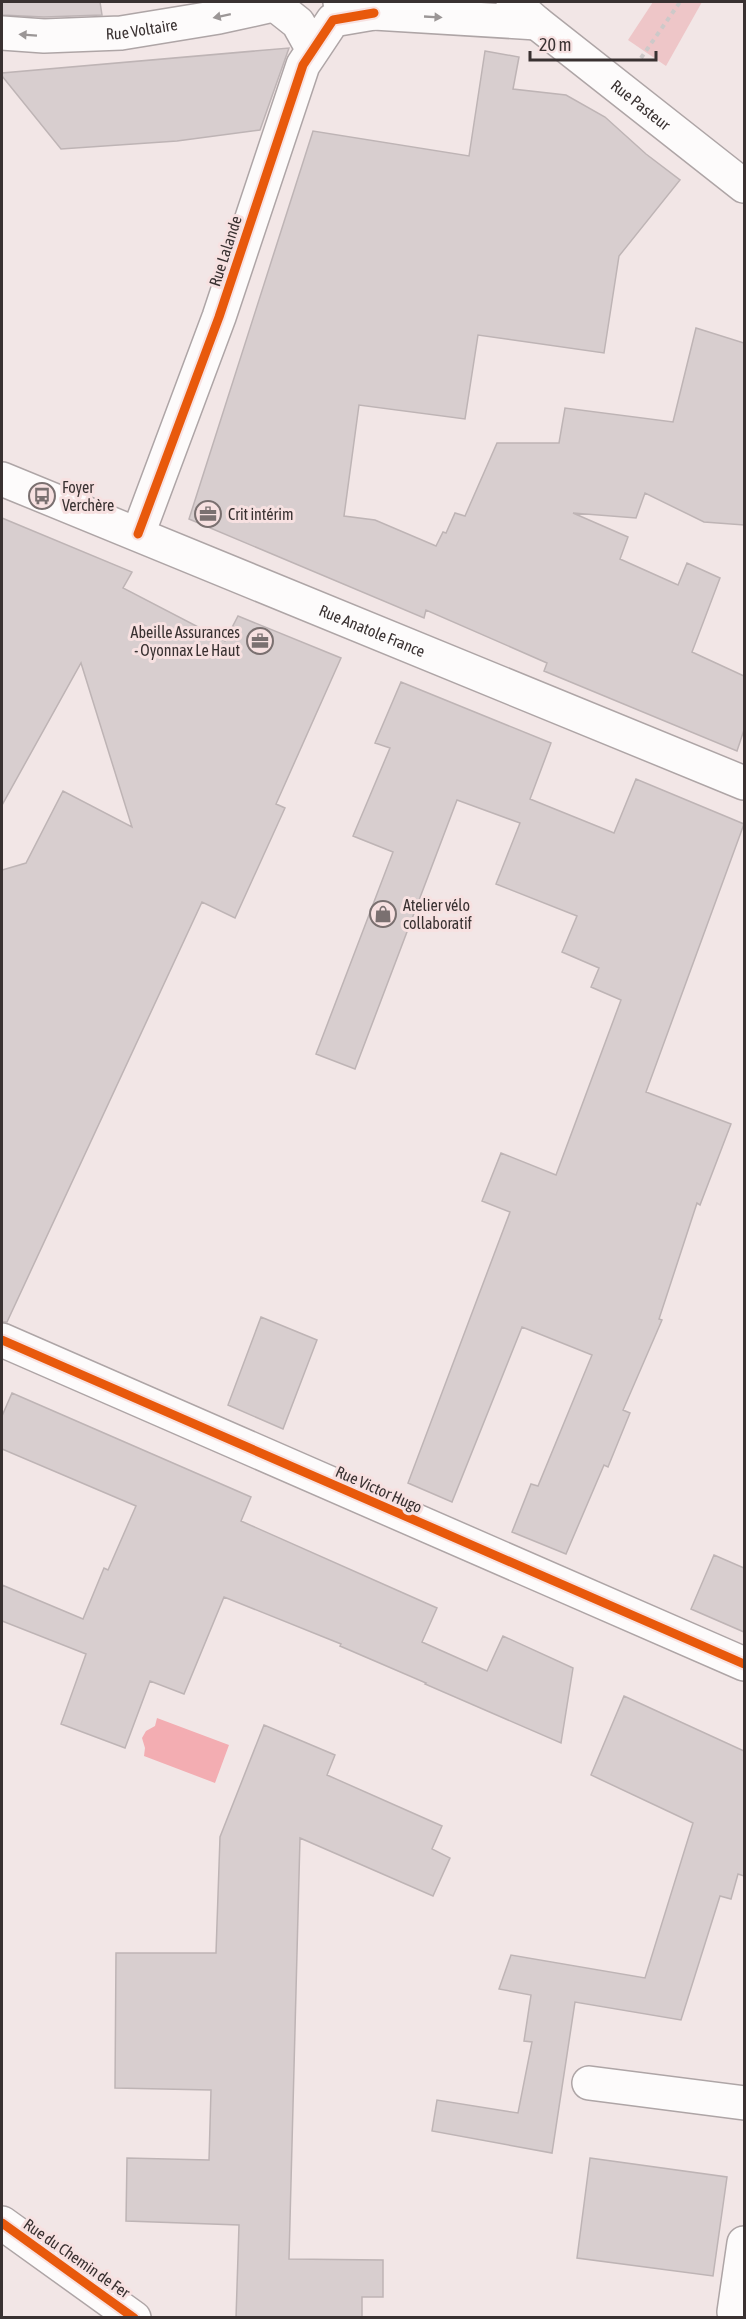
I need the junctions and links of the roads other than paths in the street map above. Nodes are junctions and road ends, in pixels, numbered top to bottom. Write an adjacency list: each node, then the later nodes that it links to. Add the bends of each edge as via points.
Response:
1 (340, 2): 5 (main road, via 361,12)
2 (406, 2): 5 (main road)
3 (513, 2): 6 (main road, Rue Pasteur)
4 (276, 3): 7 (main road, Rue Voltaire, one-way to 7, via 121,33); 8 (main road, via 298,23)
5 (374, 13): 6 (main road, one-way to 6); 8 (main road, Rue Lalande, via 333,20)
6 (537, 24): 9 (main road, Rue Pasteur)
7 (2, 33)
8 (313, 50): 11 (main road, Rue Lalande, via 303,65 219,317)
9 (744, 186)
10 (2, 479): 11 (main road, Rue Anatole France)
11 (138, 534): 12 (main road, Rue Anatole France)
12 (744, 783)
13 (2, 1341): 14 (main road, Rue Victor Hugo)
14 (744, 1664)
15 (588, 2083): 16 (main road)
16 (744, 2103)
17 (2, 2223): 20 (main road, Rue du Chemin de Fer)
18 (744, 2243): 19 (main road)
19 (734, 2312)
20 (134, 2318)

